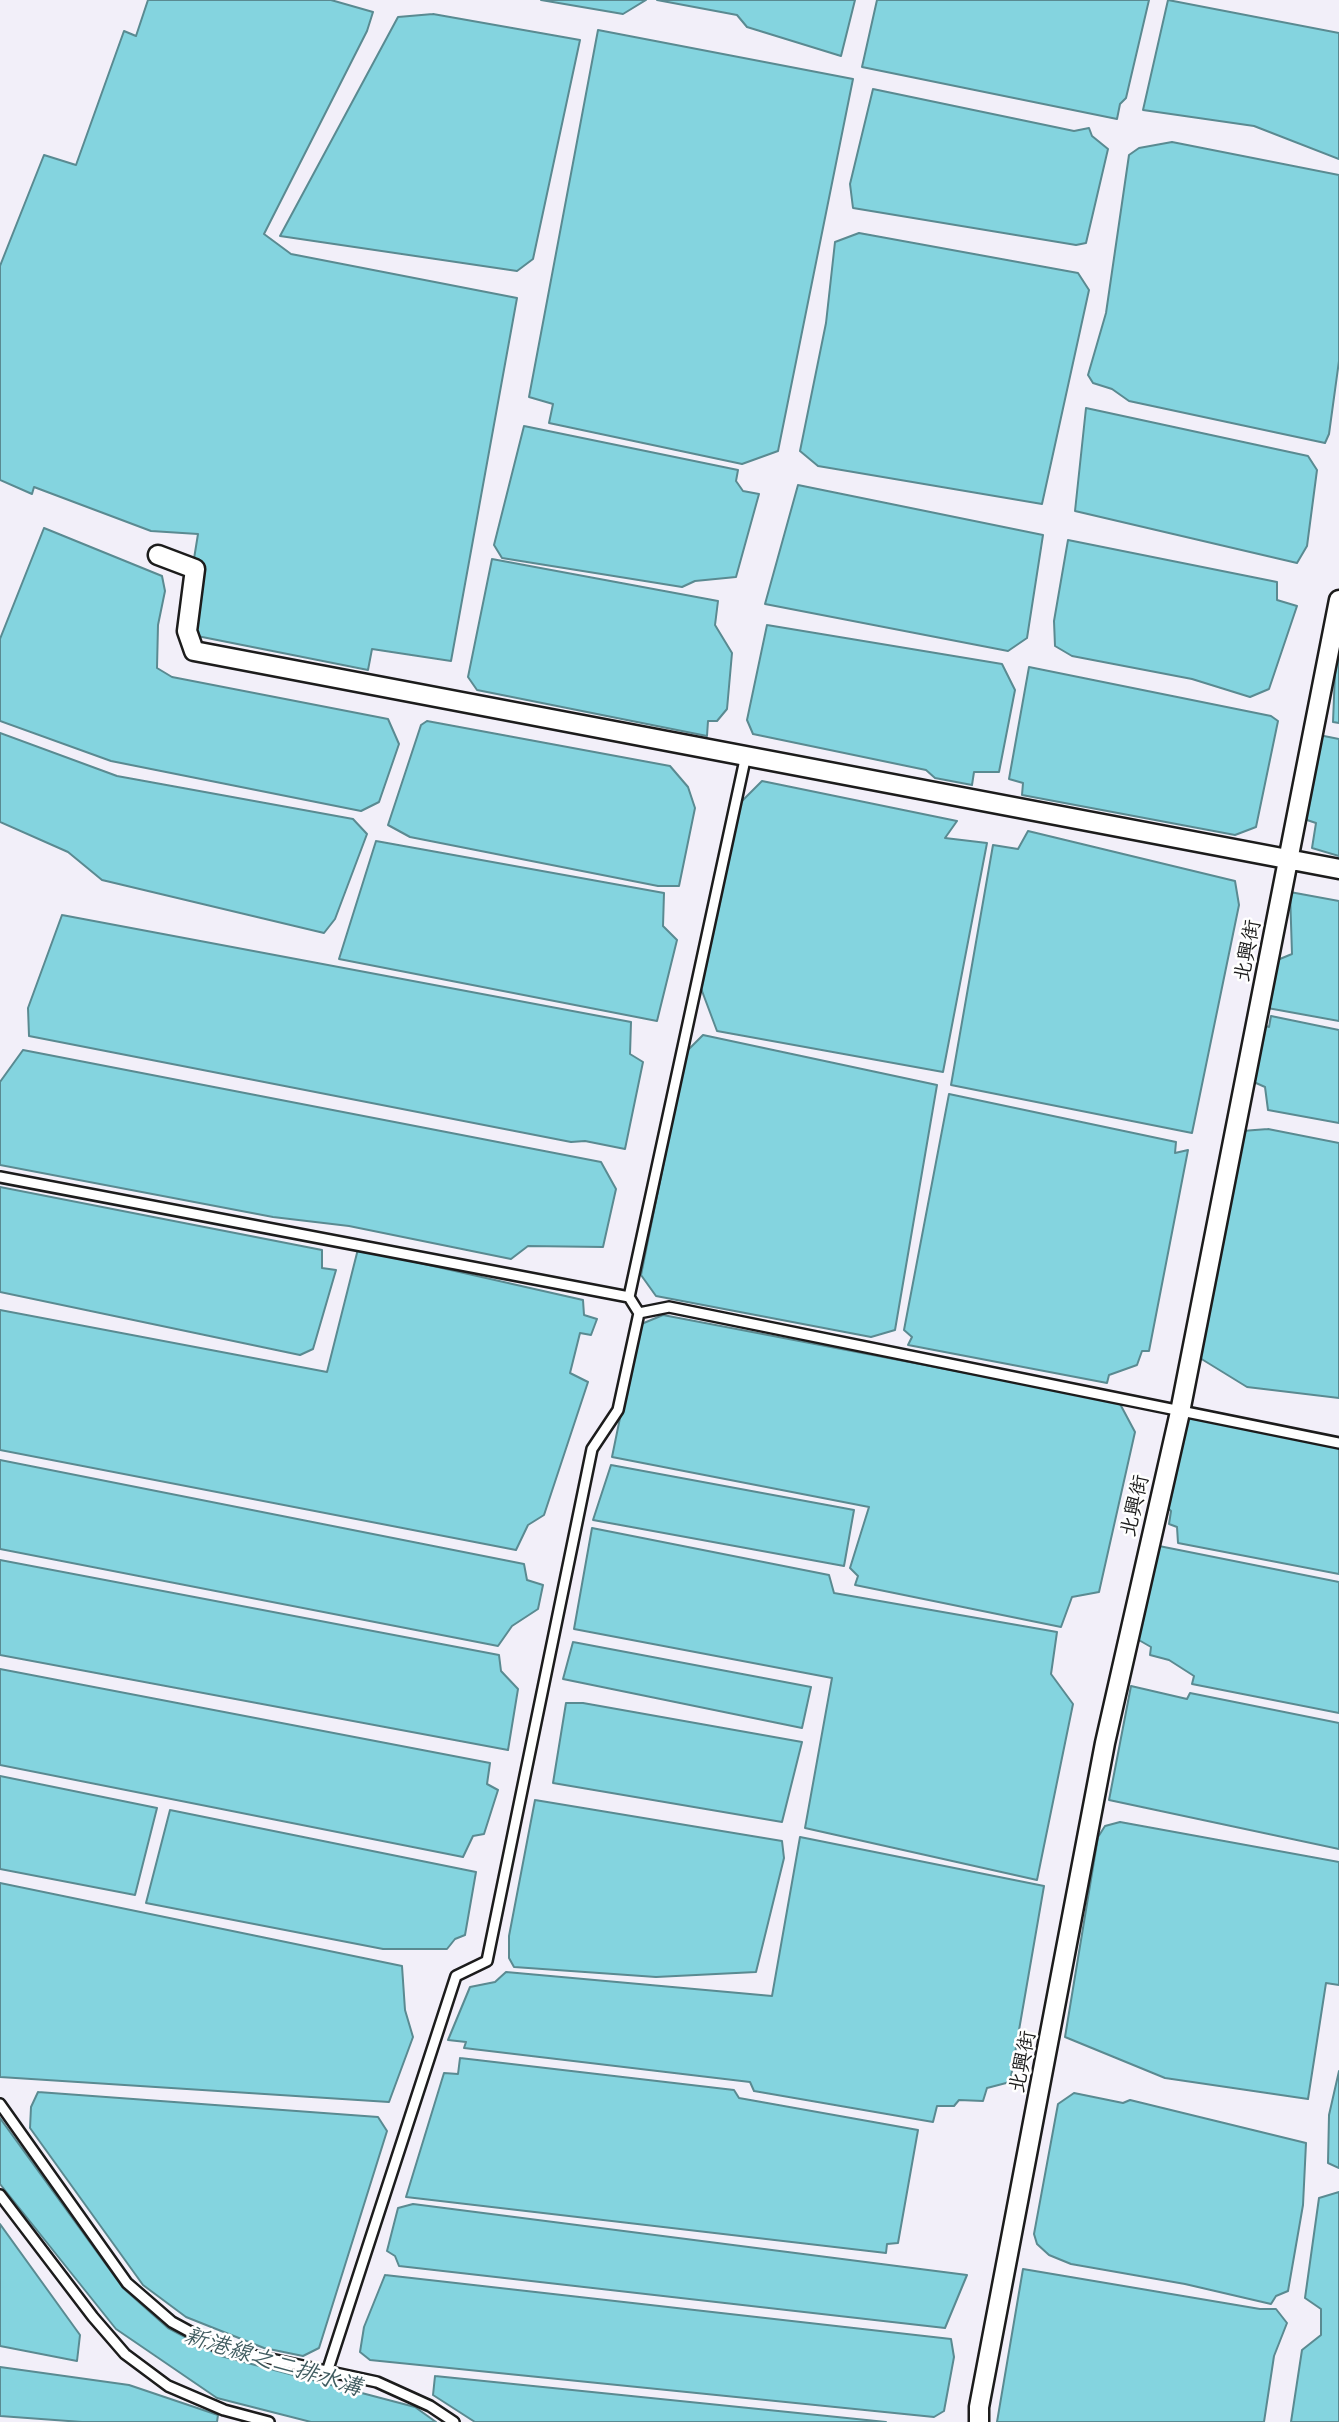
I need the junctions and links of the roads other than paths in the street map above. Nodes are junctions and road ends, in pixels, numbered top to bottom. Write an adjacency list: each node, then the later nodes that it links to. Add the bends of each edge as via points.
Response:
1 (158, 555): 3 (street, via 195,569 187,631 194,651)
2 (1339, 600): 4 (street, 北興街)
3 (746, 755): 4 (street); 7 (lane)
4 (1290, 859): 5 (street); 9 (street, 北興街)
5 (1339, 869)
6 (0, 1177): 7 (lane)
7 (629, 1297): 8 (lane)
8 (639, 1313): 9 (lane, via 669,1307); 13 (lane, via 618,1410 592,1449 486,1961 456,1976)
9 (1180, 1412): 10 (lane); 16 (street, 北興街, via 1105,1742)
10 (1339, 1443)
11 (0, 2104): 13 (lane, via 127,2283 172,2322 220,2348)
12 (0, 2195): 14 (lane, via 125,2354 168,2386 224,2410)
13 (327, 2372): 15 (lane, via 377,2382)
14 (269, 2422)
15 (454, 2422)
16 (979, 2422)

